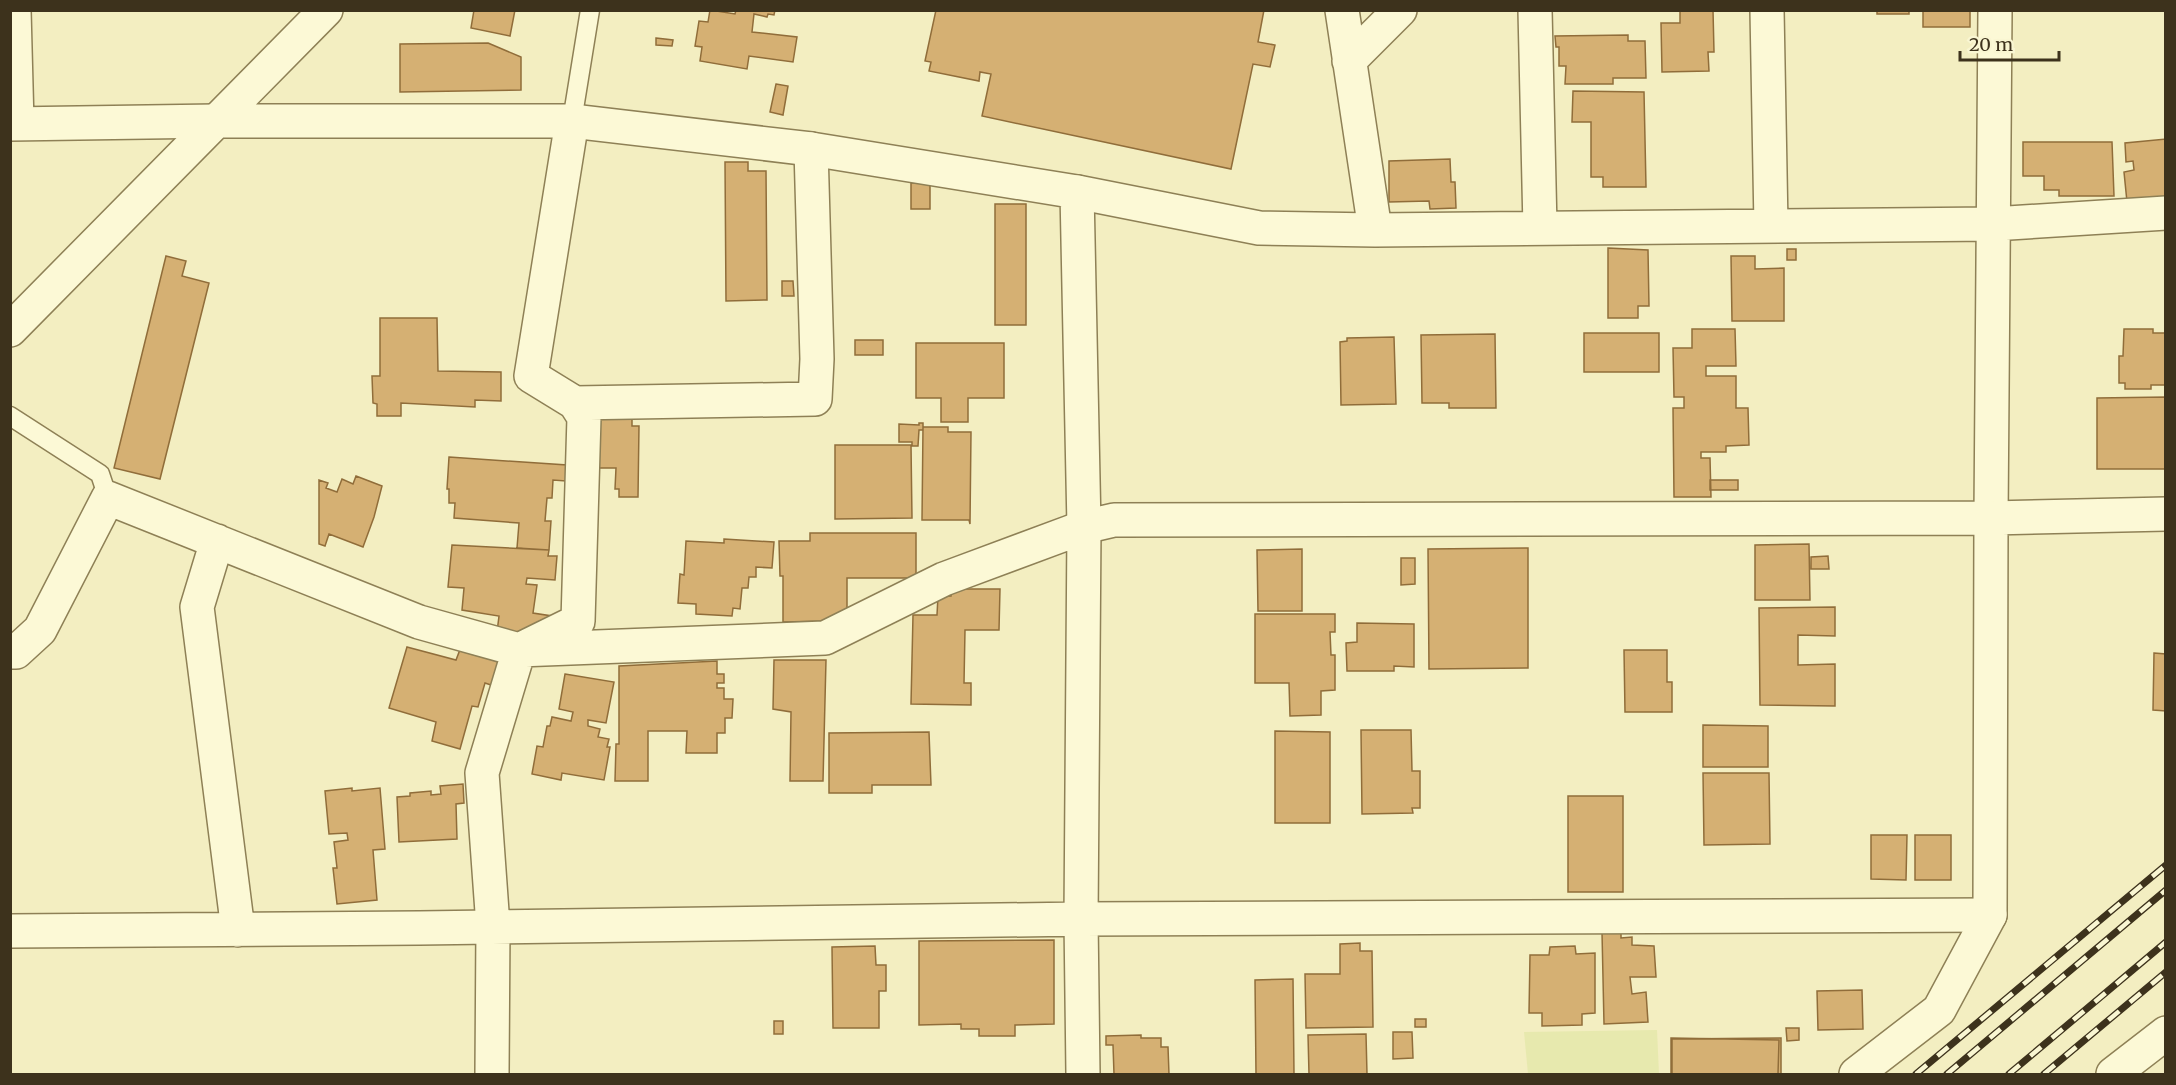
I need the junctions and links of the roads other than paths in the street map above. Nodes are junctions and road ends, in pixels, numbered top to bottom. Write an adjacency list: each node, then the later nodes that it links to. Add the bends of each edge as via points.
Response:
1 (14, 10): 12 (street)
2 (326, 10): 10 (street)
3 (590, 10): 11 (lane)
4 (1342, 10): 9 (street)
5 (1400, 10): 9 (street)
6 (1535, 10): 18 (street)
7 (1767, 10): 17 (street)
8 (1995, 10): 16 (street)
9 (1348, 61): 19 (street)
10 (216, 121): 11 (street); 12 (street); 20 (street)
11 (573, 121): 13 (street); 21 (street, via 531,376)
12 (14, 124)
13 (811, 149): 14 (street); 21 (street, via 816,399)
14 (1077, 192): 19 (street, via 1259,228); 26 (street)
15 (2166, 213): 16 (street)
16 (1993, 224): 17 (street); 25 (street)
17 (1771, 226): 18 (street)
18 (1540, 228): 19 (street)
19 (1375, 230)
20 (10, 330)
21 (575, 403): 28 (street, via 584,417 578,621)
22 (10, 416): 23 (lane, via 100,474)
23 (108, 498): 27 (street); 29 (street, via 40,630 16,652)
24 (2166, 514): 25 (street)
25 (1991, 518): 26 (street, via 1114,520); 30 (street)
26 (1084, 526): 28 (street, via 944,579 825,638); 31 (street)
27 (217, 541): 28 (street, via 419,622); 33 (street, via 197,607)
28 (519, 650): 32 (street, via 482,773)
29 (10, 652)
30 (1990, 915): 31 (street); 38 (street, via 1939,1010)
31 (1081, 919): 32 (street); 37 (street)
32 (493, 926): 33 (street); 36 (street)
33 (238, 930): 34 (street)
34 (10, 931)
35 (2166, 1033): 39 (street)
36 (492, 1074)
37 (1083, 1074)
38 (1856, 1074)
39 (2113, 1074)

